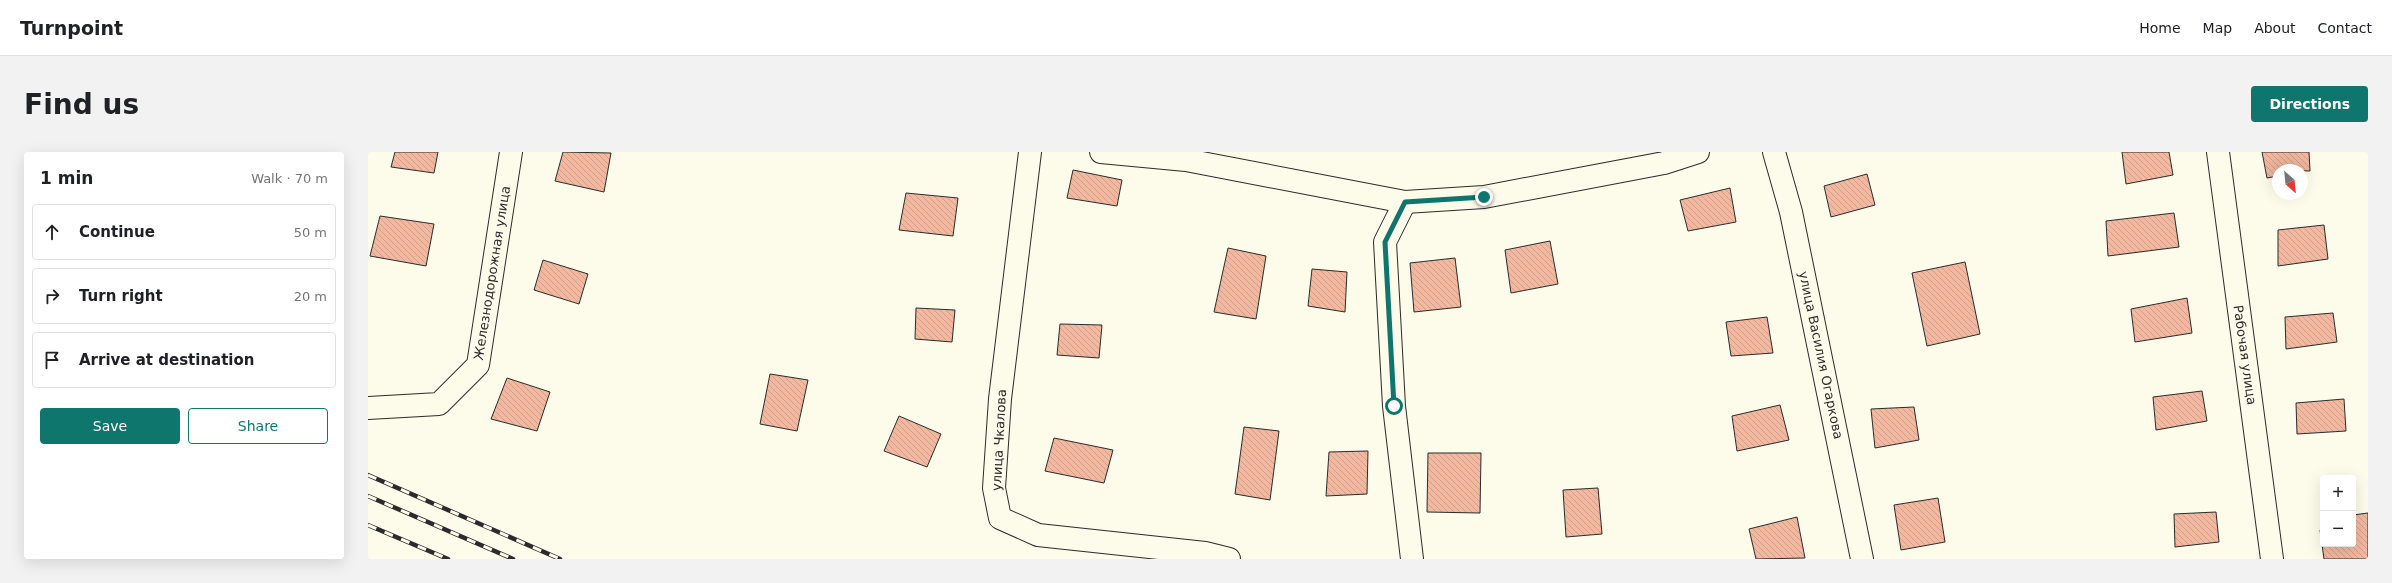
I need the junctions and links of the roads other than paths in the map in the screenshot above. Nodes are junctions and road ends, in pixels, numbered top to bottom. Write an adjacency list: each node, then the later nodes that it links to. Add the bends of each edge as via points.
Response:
1 (511, 152): 8 (street, Железнодорожная улица, via 478,365 439,404)
2 (1030, 152): 9 (street, улица Чкалова, via 1000,399 994,488 1000,518 1038,535 1205,553)
3 (1101, 152): 7 (street, via 1186,160)
4 (1698, 152): 7 (street, via 1664,163 1484,197)
5 (1774, 152): 11 (street, улица Василия Огаркова, via 1791,212)
6 (2218, 152): 12 (street, Рабочая улица)
7 (1405, 202): 10 (street, via 1385,242 1394,406)
8 (368, 408)
9 (1230, 559)
10 (1412, 559)
11 (1862, 559)
12 (2272, 559)

